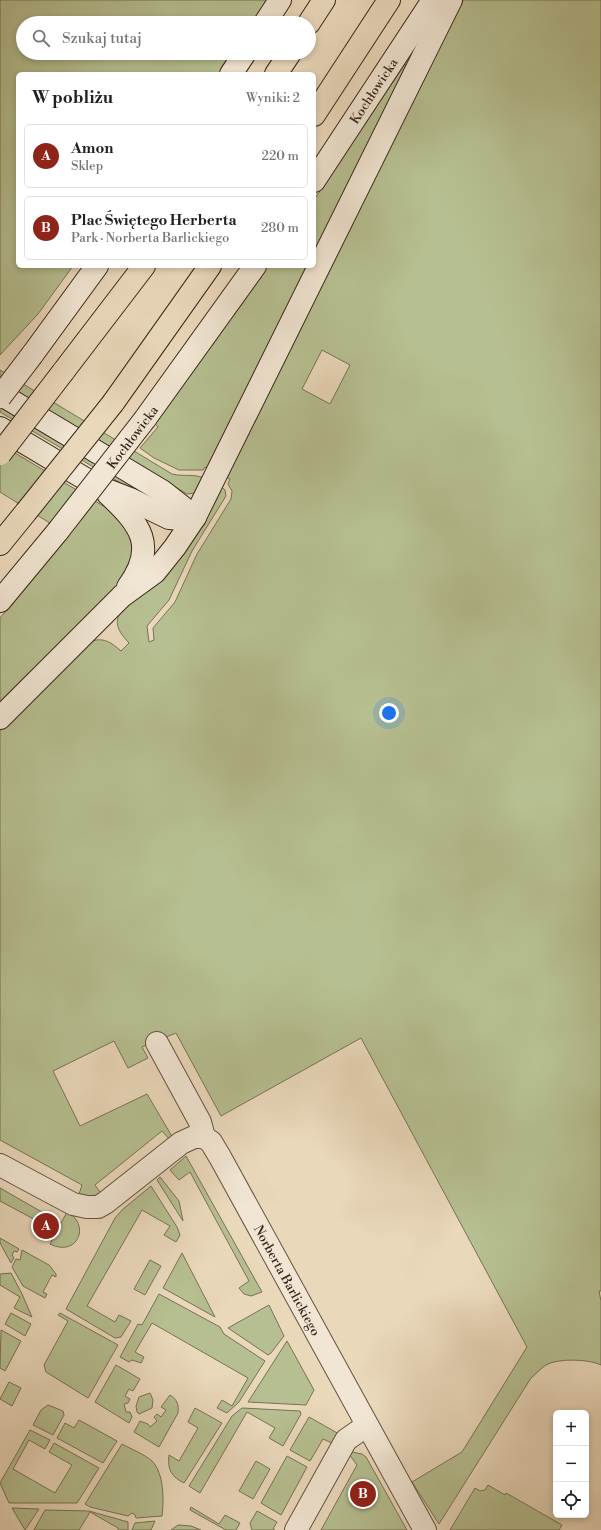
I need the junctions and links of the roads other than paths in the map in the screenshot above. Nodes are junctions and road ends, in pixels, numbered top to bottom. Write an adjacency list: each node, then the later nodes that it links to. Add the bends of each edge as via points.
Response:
1 (280, 0): 6 (street)
2 (324, 0): 7 (highway)
3 (389, 0): 12 (highway)
4 (433, 0): 13 (street, Kochłowicka)
5 (451, 0): 22 (street)
6 (270, 16)
7 (314, 16)
8 (240, 60): 10 (street)
9 (285, 60): 11 (highway)
10 (232, 72)
11 (277, 72)
12 (316, 112)
13 (316, 178)
14 (97, 268): 18 (street, bridge)
15 (142, 268): 20 (highway, bridge)
16 (209, 268): 23 (highway, bridge, via 113,403)
17 (254, 268): 25 (street, Kochłowicka, bridge, via 145,420)
18 (0, 395): 22 (street, via 162,491)
19 (0, 428): 21 (street)
20 (0, 454)
21 (99, 487): 22 (street, via 168,518); 24 (street, via 126,511 142,535 143,560 136,577)
22 (195, 517): 24 (street, via 155,572)
23 (0, 544)
24 (122, 596): 26 (street)
25 (0, 601)
26 (0, 718)
27 (157, 1043): 28 (street, Norberta Barlickiego, via 200,1122)
28 (204, 1137): 29 (street, via 194,1137 181,1143 98,1207 73,1204); 30 (street, Norberta Barlickiego, via 211,1142 220,1157)
29 (0, 1164)
30 (366, 1426): 31 (street, via 346,1440); 32 (street, Norberta Barlickiego)
31 (296, 1530)
32 (425, 1530)

